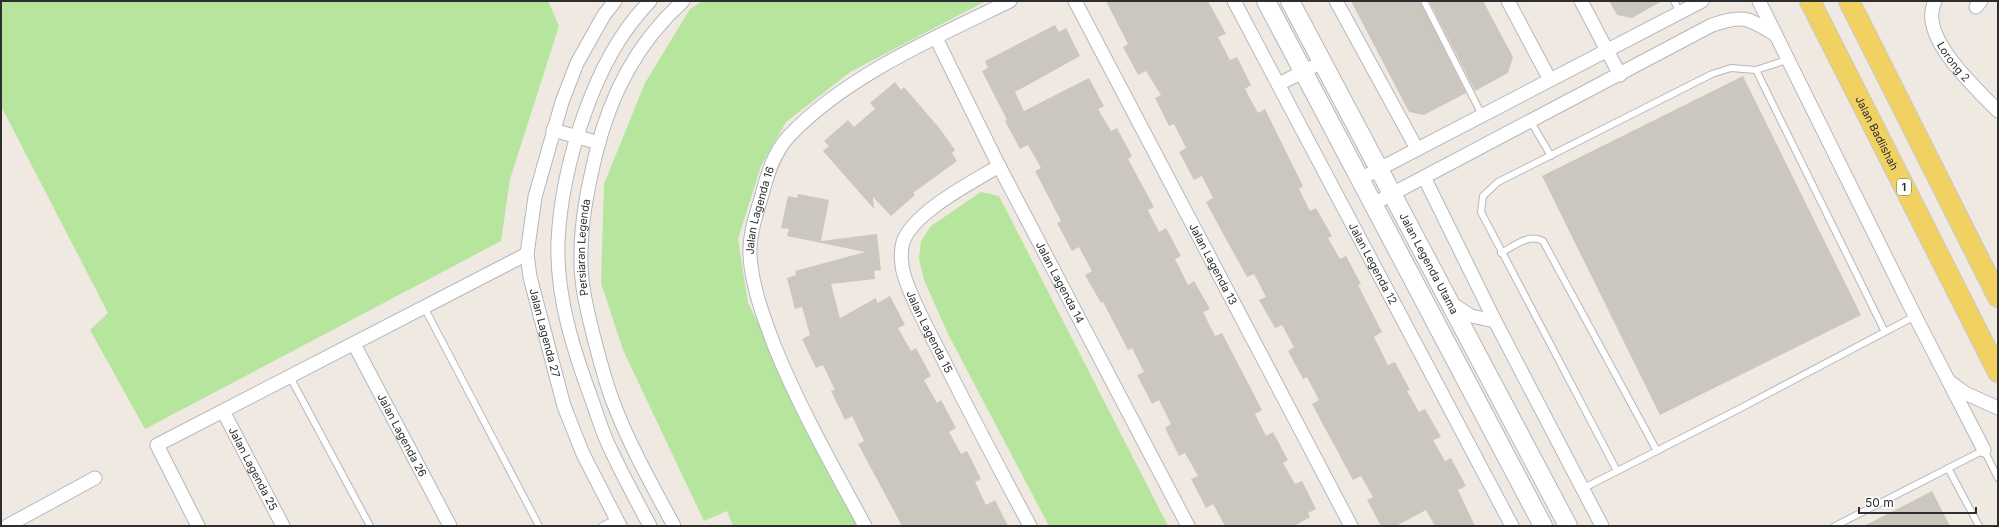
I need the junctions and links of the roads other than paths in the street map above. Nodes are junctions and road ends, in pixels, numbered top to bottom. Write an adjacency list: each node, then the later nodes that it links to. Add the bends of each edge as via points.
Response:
1 (615, 1): 32 (street, Jalan Lagenda 27, via 577,62)
2 (650, 1): 33 (street, Persiaran Legenda, via 608,57)
3 (683, 1): 34 (street, Persiaran Legenda, via 668,14 634,58 620,83)
4 (1010, 1): 20 (street, Jalan Lagenda 16)
5 (1075, 1): 77 (street, Jalan Lagenda 13)
6 (1234, 1): 28 (street, Jalan Legenda 12)
7 (1266, 1): 25 (street, Jalan Legenda Utama)
8 (1290, 1): 23 (street, Jalan Legenda Utama)
9 (1336, 1): 35 (street)
10 (1424, 1): 30 (lane)
11 (1508, 1): 27 (street)
12 (1581, 1): 21 (street)
13 (1702, 1): 18 (street)
14 (1759, 1): 19 (street)
15 (1810, 1): 52 (main road, Jalan Badlishah / 1)
16 (1849, 1): 45 (main road)
17 (1935, 1): 29 (street, Lorong 2, via 1932,7 1932,23 1939,42 1952,61)
18 (1677, 7): 21 (street)
19 (1776, 35): 22 (street); 26 (street, via 1746,19 1731,18 1712,25)
20 (936, 38): 37 (street, Jalan Lagenda 14); 74 (street, Jalan Lagenda 16, via 894,59 841,92 787,138 774,159 752,231 752,276 768,329 796,396)
21 (1607, 50): 26 (street); 27 (street)
22 (1787, 60): 24 (lane); 48 (street)
23 (1322, 62): 25 (street); 38 (street, Jalan Legenda Utama)
24 (1756, 70): 36 (lane, via 1731,68 1712,74); 50 (lane)
25 (1303, 72): 28 (street); 39 (street, Jalan Legenda Utama)
26 (1620, 75): 31 (street)
27 (1550, 80): 30 (street)
28 (1279, 84): 78 (street, Jalan Legenda 12)
29 (1998, 111)
30 (1482, 116): 35 (street)
31 (1531, 122): 36 (lane); 40 (street)
32 (553, 130): 33 (street); 44 (street, Jalan Lagenda 27, via 535,197)
33 (577, 135): 34 (street); 72 (street, Persiaran Legenda, via 563,196 558,242 560,282 580,366 609,447)
34 (599, 143): 73 (street, Persiaran Legenda, via 582,220 582,282 587,310 615,407)
35 (1417, 149): 38 (street)
36 (1551, 156): 43 (lane, via 1498,182 1483,196 1481,212)
37 (999, 166): 75 (street, Jalan Lagenda 15, via 950,196 913,224 903,242 901,258 904,276 916,304); 76 (street, Jalan Lagenda 14)
38 (1379, 169): 39 (street); 41 (street, Jalan Legenda Utama)
39 (1360, 178): 42 (street, Jalan Legenda Utama)
40 (1425, 179): 41 (street); 49 (street)
41 (1392, 195): 42 (street); 46 (street, Jalan Legenda Utama)
42 (1373, 204): 79 (street, Jalan Legenda Utama)
43 (1501, 253): 58 (lane, via 1528,238 1537,237 1543,241); 60 (lane)
44 (527, 254): 47 (street); 64 (street, Jalan Lagenda 27, via 530,277 564,406 583,454)
45 (1998, 297)
46 (1449, 302): 49 (street, via 1471,316); 80 (street, Jalan Legenda Utama)
47 (424, 307): 51 (street); 70 (lane)
48 (1915, 316): 50 (lane); 54 (street)
49 (1495, 321): 63 (street)
50 (1884, 332): 58 (lane)
51 (354, 344): 53 (street); 69 (street, Jalan Lagenda 26)
52 (1998, 372)
53 (290, 377): 56 (street); 68 (lane)
54 (1947, 380): 55 (street, via 1965,393); 57 (street)
55 (1998, 408)
56 (223, 411): 66 (street, via 157,445); 67 (street, Jalan Lagenda 25)
57 (1984, 450): 59 (lane); 62 (lane)
58 (1657, 451): 60 (lane)
59 (1948, 468): 82 (lane); 83 (lane)
60 (1617, 471): 63 (lane)
61 (95, 478): 65 (street)
62 (1998, 478)
63 (1582, 488): 81 (street)
64 (618, 522): 71 (lane)
65 (7, 526)
66 (198, 526)
67 (283, 526)
68 (370, 526)
69 (450, 526)
70 (539, 526)
71 (602, 526)
72 (650, 526)
73 (674, 526)
74 (865, 526)
75 (1030, 526)
76 (1188, 526)
77 (1351, 526)
78 (1512, 526)
79 (1543, 526)
80 (1568, 526)
81 (1602, 526)
82 (1835, 526)
83 (1978, 526)

